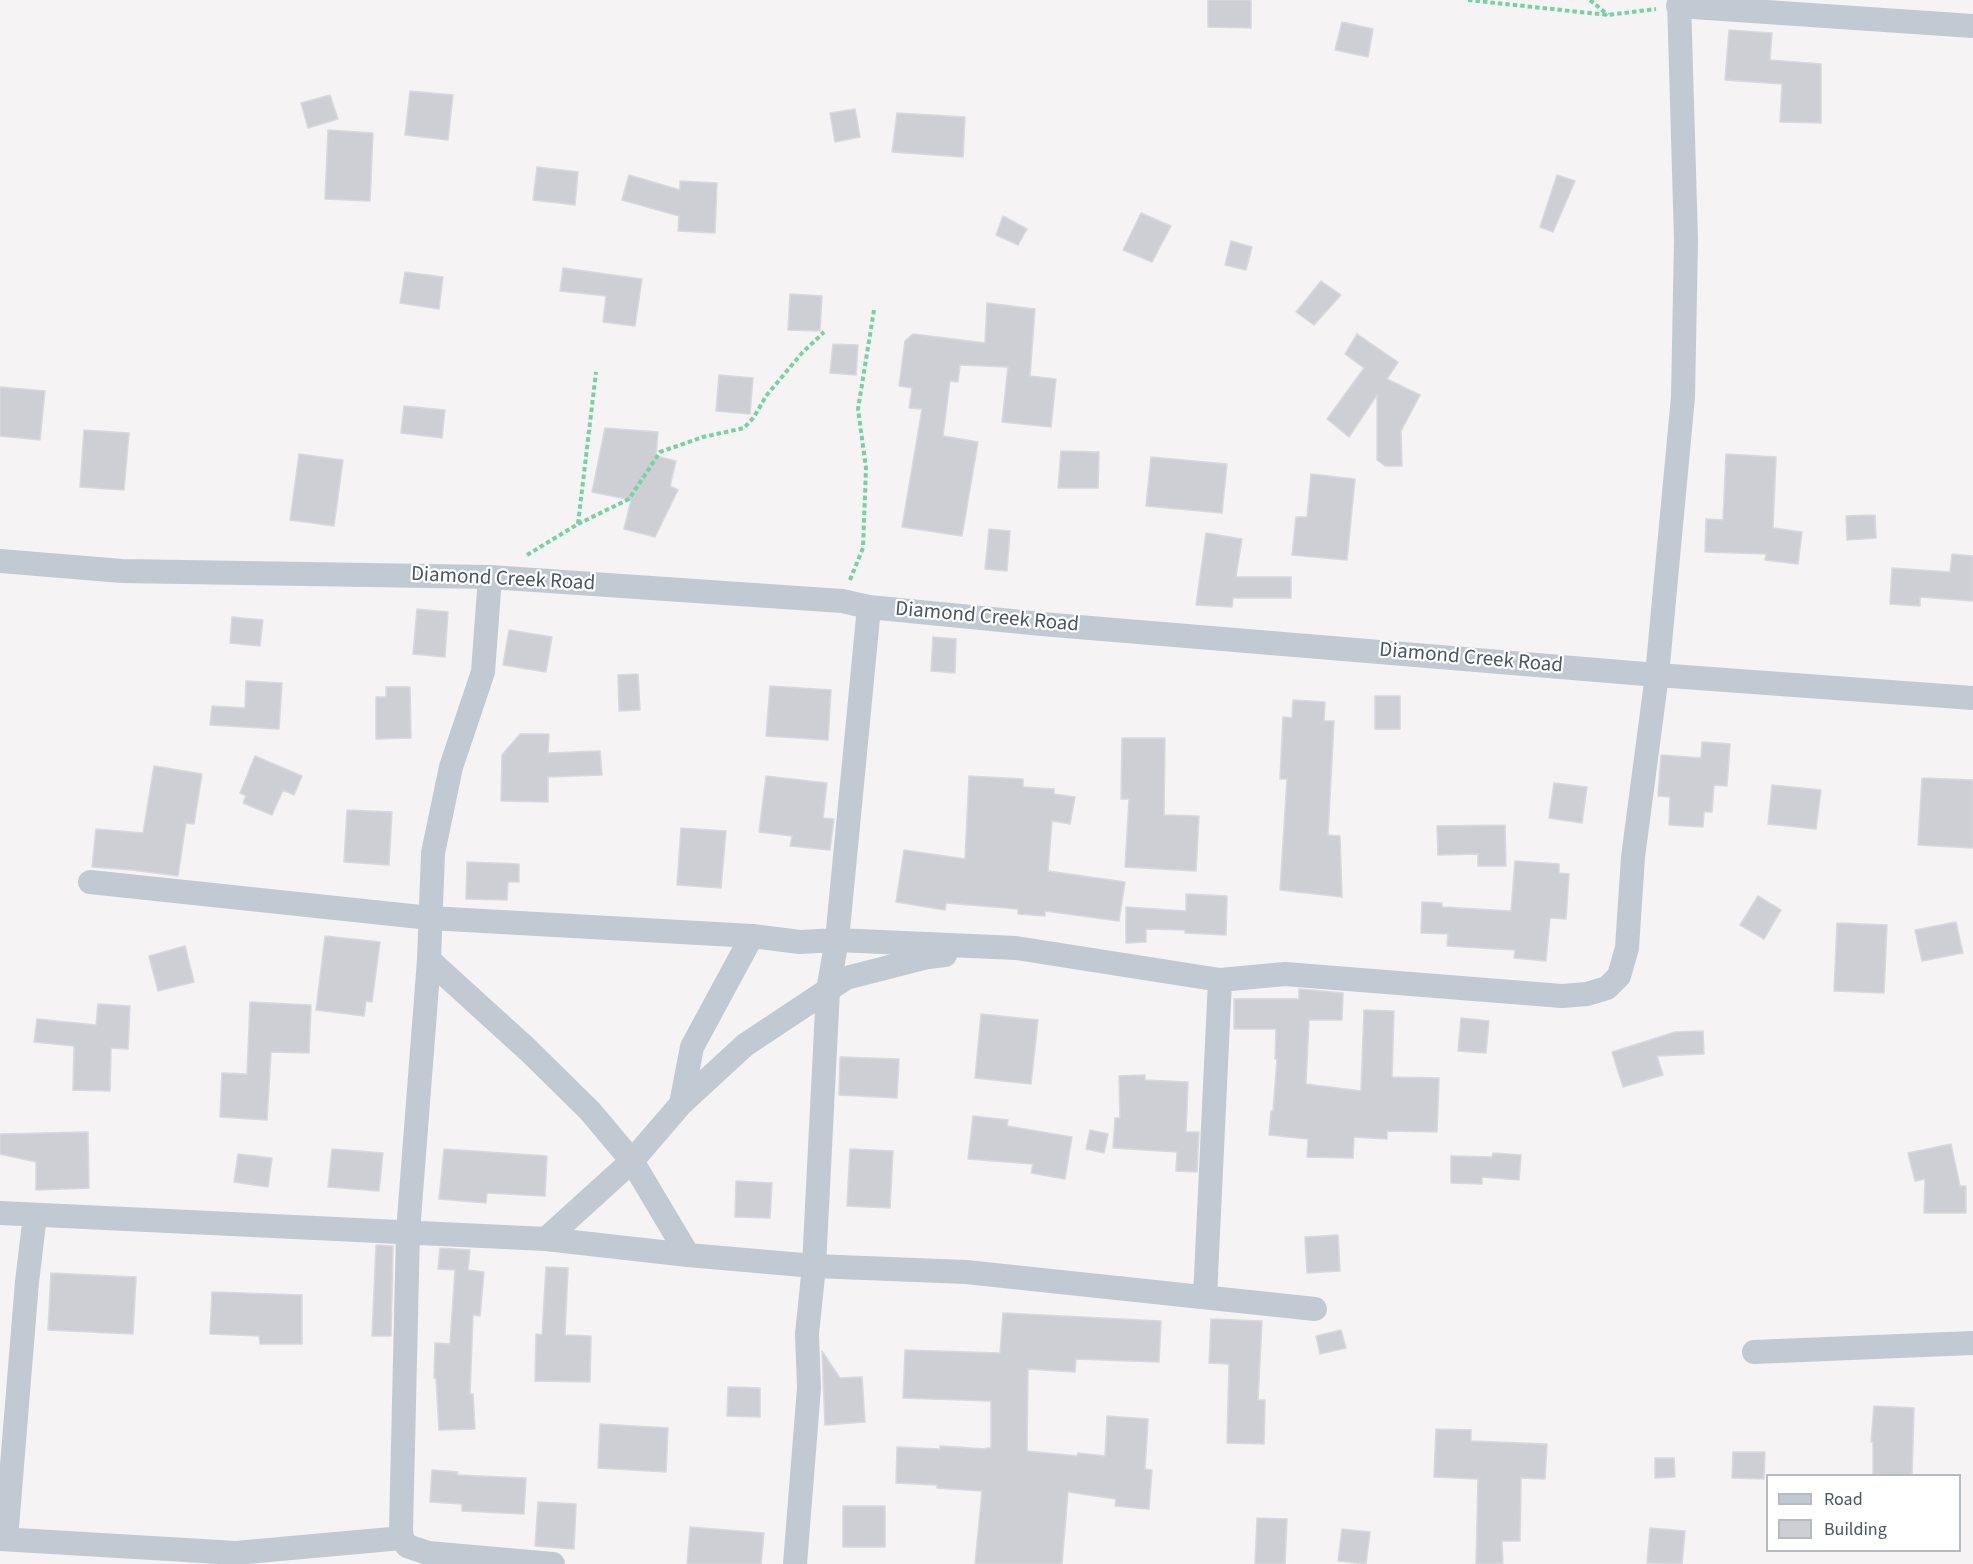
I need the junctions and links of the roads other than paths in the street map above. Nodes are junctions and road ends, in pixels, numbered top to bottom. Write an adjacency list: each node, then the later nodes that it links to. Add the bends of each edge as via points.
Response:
1 (1678, 3): 2 (street); 6 (street, via 1686,240 1683,397)
2 (1973, 26)
3 (0, 561): 4 (street, Diamond Creek Road, via 122,571)
4 (490, 577): 5 (street, Diamond Creek Road, via 842,601); 9 (street, via 483,672 451,767 433,853)
5 (869, 607): 6 (street, Diamond Creek Road); 11 (street)
6 (1656, 675): 7 (street, Diamond Creek Road); 14 (street, via 1638,805 1627,948 1619,976 1607,988 1562,996 1285,974)
7 (1973, 698)
8 (90, 882): 9 (street)
9 (430, 918): 10 (street); 13 (street)
10 (752, 936): 11 (street, via 800,942); 16 (street, via 692,1047)
11 (837, 940): 12 (street); 15 (street)
12 (1016, 948): 14 (street); 15 (street, via 928,957 846,978)
13 (429, 960): 17 (street, via 590,1111); 20 (street)
14 (1220, 980): 24 (street)
15 (828, 990): 16 (street, via 745,1046); 23 (street)
16 (681, 1104): 17 (street)
17 (632, 1161): 21 (street); 22 (street)
18 (0, 1213): 19 (street)
19 (35, 1215): 20 (street); 29 (street)
20 (408, 1232): 21 (street); 28 (street)
21 (546, 1239): 22 (street)
22 (688, 1255): 23 (street)
23 (814, 1266): 24 (street, via 966,1272); 31 (street)
24 (1205, 1297): 25 (street)
25 (1315, 1309)
26 (1973, 1344): 27 (street)
27 (1754, 1352)
28 (402, 1538): 29 (street, via 236,1553); 30 (street, via 407,1546 428,1553)
29 (3, 1539)
30 (553, 1564)
31 (795, 1564)

